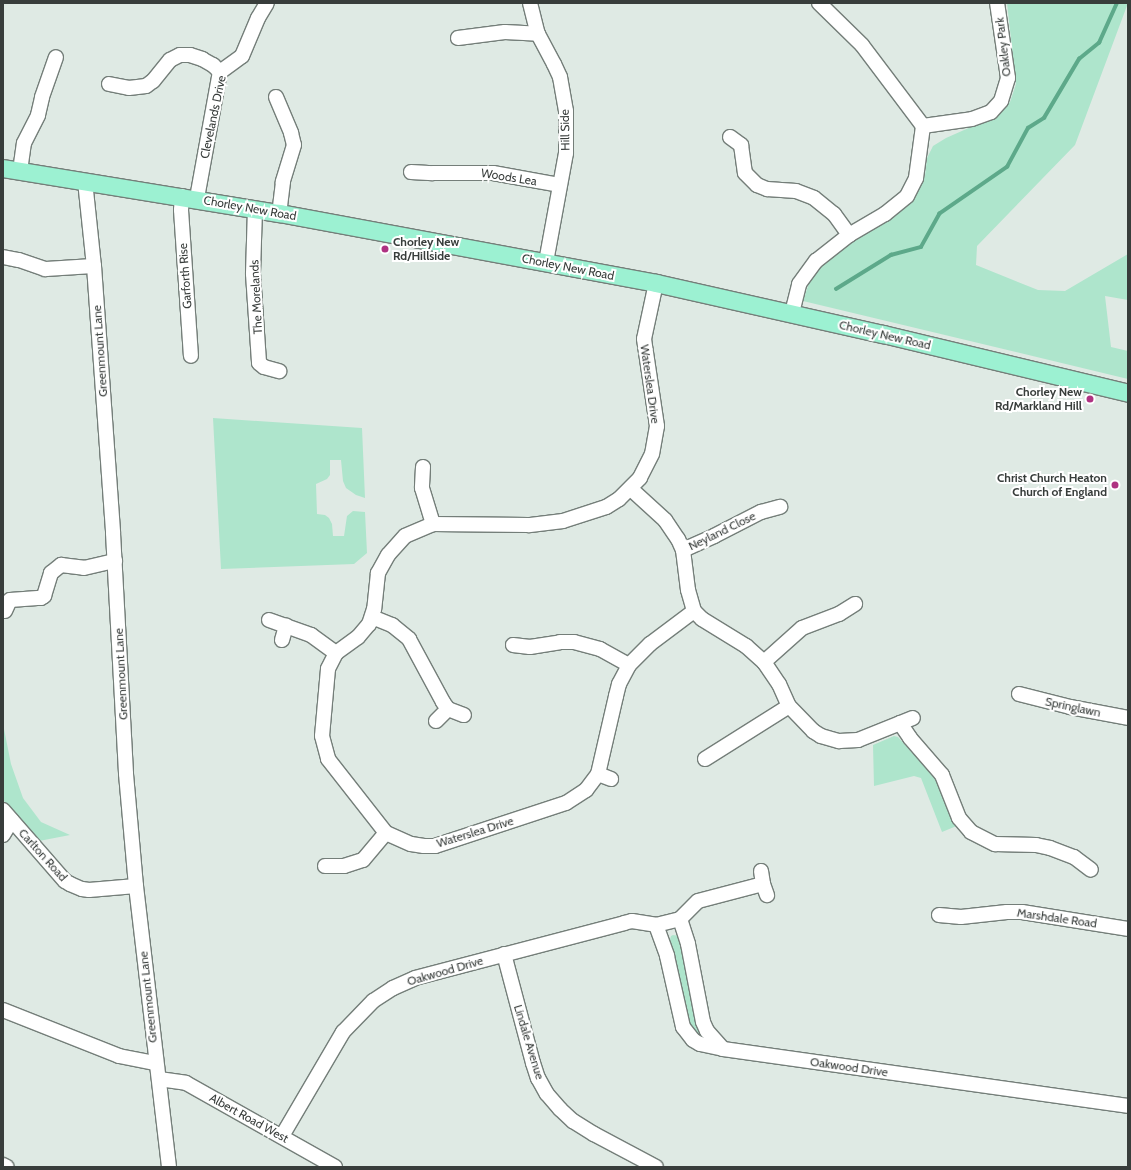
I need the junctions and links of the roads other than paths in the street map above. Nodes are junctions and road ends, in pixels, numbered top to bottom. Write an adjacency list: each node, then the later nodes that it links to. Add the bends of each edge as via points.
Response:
1 (267, 3): 8 (street, Clevelands Drive, via 242,56)
2 (530, 3): 5 (street, Hill Side)
3 (819, 3): 11 (street, via 862,45)
4 (997, 3): 11 (street, Oakley Park, via 1008,78 1001,101 991,112 972,119)
5 (538, 34): 6 (street, via 501,33); 17 (street, Hill Side, via 560,77 566,111 566,153)
6 (458, 39)
7 (56, 57): 15 (street, via 50,90 24,143)
8 (220, 72): 9 (street, via 202,59 180,55 170,60 146,86 129,88); 18 (street, Clevelands Drive)
9 (109, 84)
10 (276, 97): 20 (street, via 278,114 291,133 294,145 283,182)
11 (923, 126): 21 (street, via 916,178 907,196 885,214)
12 (740, 139): 21 (street, via 745,173 757,185 767,189 796,191 814,198 834,214)
13 (3, 168): 15 (main road, Chorley New Road)
14 (411, 169): 17 (street, Woods Lea, via 446,174 493,173)
15 (20, 170): 16 (main road, Chorley New Road)
16 (85, 181): 18 (main road, Chorley New Road); 24 (street, Greenmount Lane)
17 (559, 186): 23 (street, Hill Side)
18 (190, 197): 19 (main road, Chorley New Road); 27 (street, Garforth Rise, via 181,210)
19 (255, 209): 20 (main road, Chorley New Road); 28 (street, The Morelands, via 253,274 259,363)
20 (279, 213): 23 (main road, Chorley New Road)
21 (849, 235): 26 (street, via 816,260 808,270 797,289)
22 (3, 257): 24 (street, via 45,269)
23 (546, 262): 25 (main road, Chorley New Road)
24 (94, 266): 35 (street, Greenmount Lane)
25 (656, 283): 26 (main road, Chorley New Road); 31 (street, Waterslea Drive, via 644,339 656,413 656,440 647,465)
26 (792, 313): 29 (main road, Chorley New Road)
27 (191, 356)
28 (279, 371)
29 (1128, 393)
30 (423, 467): 33 (street, via 417,489)
31 (631, 489): 33 (street, Waterslea Drive, via 606,507 563,521 528,525); 34 (street, via 665,520)
32 (780, 507): 34 (street, Neyland Close, via 759,506 714,536)
33 (433, 524): 39 (street, Waterslea Drive, via 405,536 382,564 376,583)
34 (683, 550): 38 (street, via 689,596)
35 (115, 561): 37 (street, via 84,568 61,565 51,573 42,598 10,600); 60 (street, Greenmount Lane, via 126,774)
36 (855, 604): 45 (street, via 836,609 802,628)
37 (4, 611)
38 (694, 611): 45 (street, via 702,619 746,646); 46 (street, Waterslea Drive, via 650,644)
39 (372, 616): 44 (street, Waterslea Drive, via 358,637); 49 (street, via 392,625 408,639)
40 (269, 620): 41 (street)
41 (286, 626): 42 (street); 44 (street, via 311,635)
42 (282, 640)
43 (513, 645): 46 (street, via 529,652 554,643 574,642 600,649)
44 (336, 653): 55 (street, Waterslea Drive, via 328,669 324,694 322,762)
45 (764, 662): 48 (street, via 779,684)
46 (629, 665): 55 (street, Waterslea Drive, via 616,696 604,777 572,800 435,846 411,844)
47 (1019, 694): 51 (street, Springlawn)
48 (789, 706): 53 (street, via 734,748); 58 (street, via 813,731 839,741 866,738 907,720 910,738 942,775 959,818 971,832 995,844 1036,845 1077,852)
49 (448, 708): 50 (street); 52 (street)
50 (464, 715)
51 (1128, 718)
52 (436, 721)
53 (705, 758)
54 (7, 815): 56 (street); 60 (street, Carlton Road, via 64,881 89,890)
55 (386, 833): 57 (street, via 364,860 344,872)
56 (3, 835)
57 (325, 866)
58 (1092, 870)
59 (763, 884): 62 (street, via 698,901)
60 (136, 886): 68 (street, Greenmount Lane)
61 (938, 915): 64 (street, Marshdale Road, via 955,917 1022,912)
62 (680, 919): 63 (street, Oakwood Drive); 67 (street, via 688,944 703,1022)
63 (656, 925): 65 (street, Oakwood Drive, via 632,921); 67 (street, Oakwood Drive, via 667,956 683,1027 693,1040 707,1047)
64 (1128, 929)
65 (504, 954): 71 (street, Oakwood Drive, via 404,982 373,1001 342,1032); 76 (street, Lindale Avenue, via 533,1063 538,1078 548,1094 573,1121)
66 (3, 1010): 68 (street, via 119,1056)
67 (723, 1050): 70 (street, Oakwood Drive)
68 (155, 1063): 69 (street, Greenmount Lane)
69 (159, 1079): 71 (street, Albert Road West, via 186,1083); 74 (street, Greenmount Lane)
70 (1128, 1106)
71 (282, 1136): 75 (street, Albert Road West)
72 (3, 1165): 73 (street)
73 (7, 1167)
74 (169, 1167)
75 (335, 1167)
76 (656, 1167)

